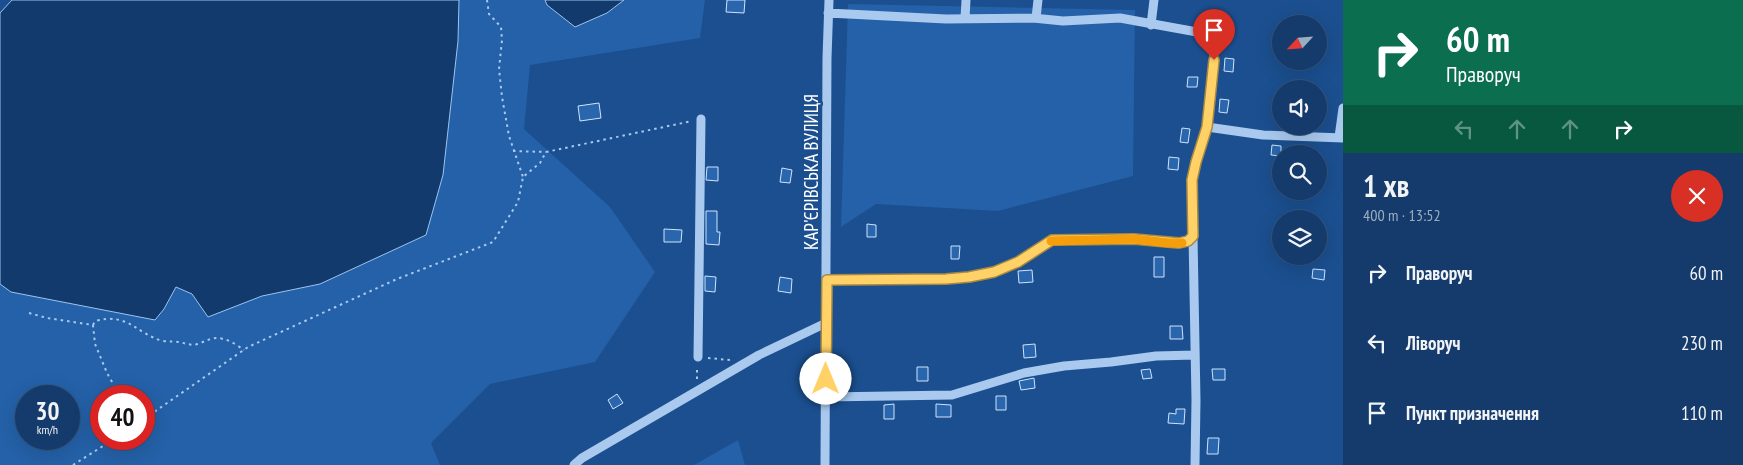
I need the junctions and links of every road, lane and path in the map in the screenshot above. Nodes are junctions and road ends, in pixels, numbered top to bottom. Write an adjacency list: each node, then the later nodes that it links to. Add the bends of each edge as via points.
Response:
1 (487, 0): 14 (path, via 489,14 501,27 499,70)
2 (829, 0): 6 (street, КАР'ЄРІВСЬКА ВУЛИЦЯ)
3 (966, 0): 8 (street)
4 (1038, 0): 7 (street)
5 (1154, 0): 9 (street)
6 (828, 13): 8 (street); 18 (street, КАР'ЄРІВСЬКА ВУЛИЦЯ)
7 (1036, 18): 8 (street); 9 (street, via 1063,21 1120,18)
8 (965, 19)
9 (1151, 25): 12 (street, via 1208,34 1213,38)
10 (1343, 108): 13 (street)
11 (702, 119): 15 (path); 24 (street)
12 (1207, 127): 13 (street, via 1264,135); 17 (street, via 1192,180)
13 (1341, 138)
14 (513, 150): 15 (path); 16 (path)
15 (546, 152): 16 (path, via 540,164)
16 (523, 177): 22 (path, via 518,202 493,242 397,279)
17 (1193, 236): 18 (street, via 1179,243 1134,239 1052,240 1018,262 994,272 969,277); 23 (street)
18 (827, 280): 20 (street, КАР'ЄРІВСЬКА ВУЛИЦЯ)
19 (29, 313): 21 (path)
20 (826, 323): 25 (street); 28 (street, КАР'ЄРІВСЬКА ВУЛИЦЯ)
21 (93, 325): 22 (path, via 105,318 130,322 160,340 187,345 207,339 223,339); 26 (path, via 95,344)
22 (244, 350): 29 (path)
23 (1196, 355): 28 (street, via 1064,366 1024,373 952,395); 34 (street)
24 (698, 357): 25 (path); 27 (path)
25 (747, 362): 27 (street)
26 (114, 385)
27 (696, 392): 32 (street)
28 (826, 397): 33 (street, КАР'ЄРІВСЬКА ВУЛИЦЯ)
29 (155, 412)
30 (97, 450): 31 (path)
31 (74, 465)
32 (574, 465)
33 (825, 465)
34 (1195, 465)

